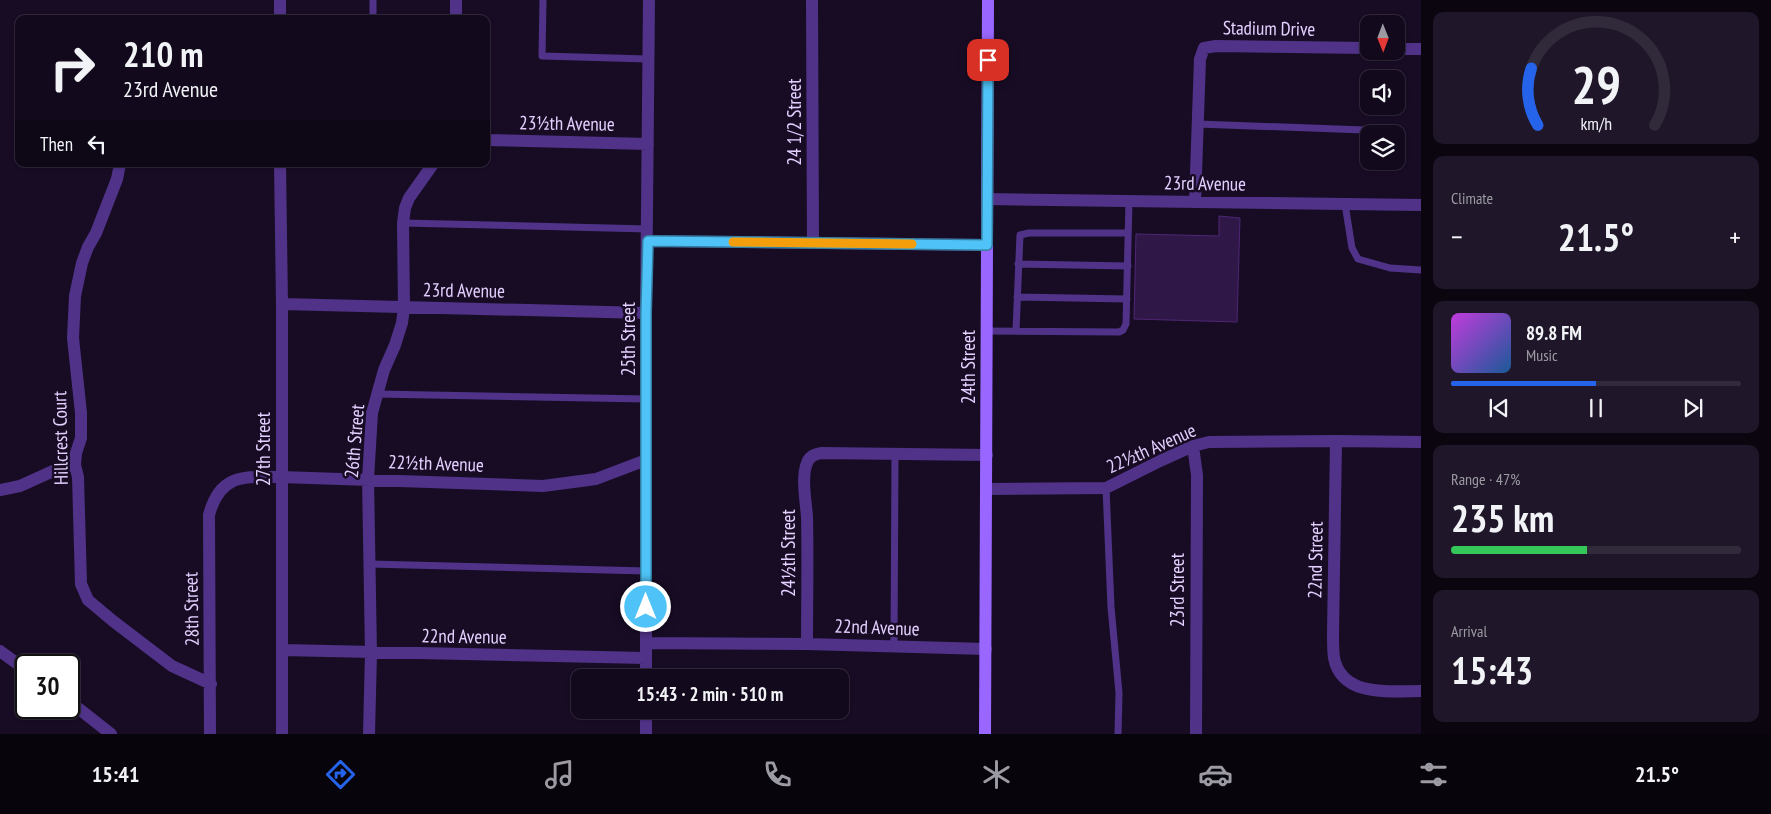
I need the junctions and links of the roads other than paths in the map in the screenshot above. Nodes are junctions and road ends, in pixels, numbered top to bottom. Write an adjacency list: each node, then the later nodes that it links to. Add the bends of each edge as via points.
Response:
1 (280, 0): 8 (street)
2 (373, 0): 9 (lane)
3 (456, 0): 10 (street)
4 (543, 0): 14 (lane, via 542,56)
5 (650, 0): 14 (street, 25th Street)
6 (812, 0): 30 (street, 24 1/2 Street)
7 (988, 0): 22 (street, 24th Street)
8 (280, 15)
9 (373, 15)
10 (456, 15)
11 (1360, 48): 15 (street, Stadium Drive, via 1204,48 1200,59)
12 (1405, 49): 13 (street)
13 (1421, 50)
14 (648, 59): 18 (street, 25th Street)
15 (1198, 124): 16 (lane); 24 (street, Stadium Drive)
16 (1360, 130)
17 (490, 140): 18 (street, 23½th Avenue)
18 (648, 144): 29 (street, 25th Street)
19 (119, 167): 50 (street, Hillcrest Court, via 88,247 75,296 73,332 81,438)
20 (280, 167): 37 (street, 27th Street)
21 (431, 167): 27 (street, 26th Street, via 409,198)
22 (988, 199): 23 (street, 23rd Avenue); 31 (street, 24th Street)
23 (1129, 201): 24 (street, 23rd Avenue); 28 (lane)
24 (1195, 202): 25 (street, 23rd Avenue)
25 (1345, 204): 26 (street, 23rd Avenue); 34 (lane, via 1352,248 1358,259 1390,268)
26 (1421, 205)
27 (404, 223): 29 (lane); 38 (street, 26th Street)
28 (1128, 233): 32 (lane, via 1024,234 1019,239); 33 (lane)
29 (648, 235): 30 (street); 39 (street, 25th Street)
30 (813, 243): 31 (street)
31 (987, 245): 40 (street, 24th Street)
32 (1018, 264): 33 (lane); 35 (lane)
33 (1128, 266): 36 (lane)
34 (1421, 270)
35 (1017, 297): 36 (lane); 41 (lane)
36 (1127, 300): 41 (lane, via 1126,324 1119,332)
37 (282, 304): 38 (street, 23rd Avenue); 51 (street, 27th Street)
38 (404, 308): 39 (street, 23rd Avenue); 42 (street, 26th Street, via 400,332)
39 (646, 313): 43 (street, 25th Street)
40 (987, 331): 41 (lane); 48 (street, 24th Street)
41 (1016, 331)
42 (377, 394): 43 (lane); 52 (street, 26th Street, via 372,413)
43 (646, 399): 49 (street, 25th Street)
44 (1336, 441): 45 (street, 22½th Avenue); 46 (street, 22½th Avenue, via 1224,441); 70 (street, 22nd Street, via 1333,634 1337,668 1362,689)
45 (1421, 442)
46 (1193, 446): 54 (street, 22½th Avenue); 80 (street, 23rd Street, via 1197,475)
47 (895, 454): 48 (street); 60 (street, 24½th Street, via 822,453 807,461); 61 (lane)
48 (986, 455): 55 (street, 24th Street)
49 (646, 460): 52 (street, 22½th Avenue, via 596,479 542,486); 58 (street, 25th Street)
50 (75, 465): 56 (street, via 62,467 20,486); 69 (street, Hillcrest Court, via 81,584 88,600 172,666)
51 (281, 477): 52 (street, 22½th Avenue); 53 (street, 22½th Avenue, via 235,480); 63 (street, 27th Street)
52 (368, 479): 57 (street, 26th Street)
53 (223, 488): 69 (street, 28th Street, via 216,494 209,516)
54 (1106, 488): 55 (street, 22½th Avenue); 79 (lane, via 1111,607 1119,693)
55 (986, 489): 62 (street, 24th Street)
56 (0, 490)
57 (369, 564): 58 (lane); 65 (street, 26th Street)
58 (646, 571): 59 (street, 25th Street)
59 (646, 643): 60 (street, 22nd Avenue); 66 (street, 25th Street)
60 (807, 644): 61 (street, 22nd Avenue)
61 (894, 647): 62 (street, 22nd Avenue)
62 (986, 649): 78 (street, 24th Street)
63 (282, 650): 65 (street, 22nd Avenue); 75 (street, 27th Street)
64 (0, 651): 67 (street)
65 (371, 653): 66 (street, 22nd Avenue); 76 (street, 26th Street)
66 (646, 658): 68 (street, 25th Street)
67 (15, 662)
68 (646, 669)
69 (211, 684): 74 (street, 28th Street)
70 (1421, 691)
71 (80, 710): 73 (street)
72 (646, 719): 77 (street)
73 (109, 733)
74 (210, 734)
75 (282, 734)
76 (369, 734)
77 (646, 734)
78 (986, 734)
79 (1118, 734)
80 (1196, 734)

